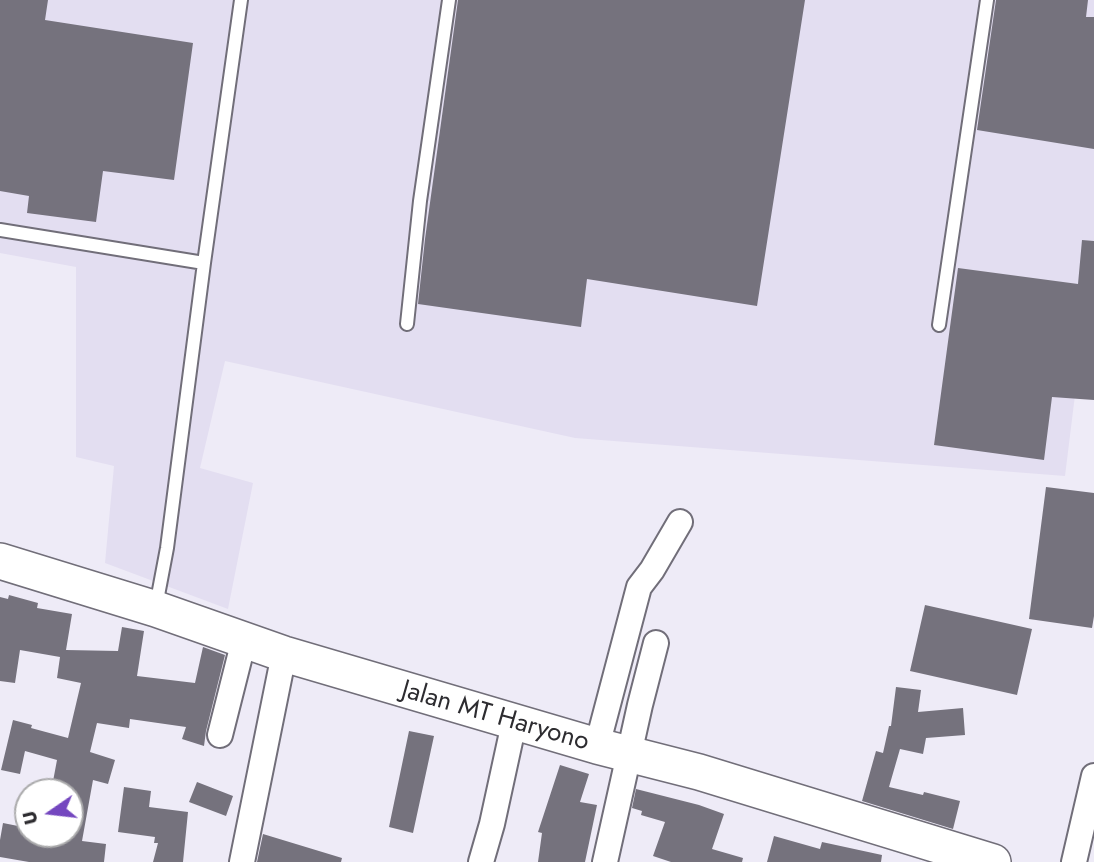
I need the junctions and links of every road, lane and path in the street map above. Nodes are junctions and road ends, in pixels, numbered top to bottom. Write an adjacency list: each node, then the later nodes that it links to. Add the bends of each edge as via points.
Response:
1 (241, 0): 5 (lane)
2 (449, 0): 6 (lane, via 419,201)
3 (987, 0): 7 (lane)
4 (0, 230): 5 (lane)
5 (204, 263): 10 (lane)
6 (407, 324)
7 (939, 325)
8 (680, 522): 16 (street, via 639,587)
9 (0, 561): 10 (main road, Jalan MT Haryono)
10 (156, 609): 11 (main road, Jalan MT Haryono)
11 (244, 640): 13 (main road, Jalan MT Haryono); 15 (street)
12 (656, 643): 16 (street)
13 (284, 654): 14 (main road, Jalan MT Haryono); 18 (street)
14 (514, 723): 16 (main road, Jalan MT Haryono); 19 (street)
15 (220, 735)
16 (613, 750): 20 (street); 21 (main road, Jalan MT Haryono)
17 (1094, 776): 22 (street)
18 (242, 862)
19 (481, 862)
20 (605, 862)
21 (993, 862)
22 (1074, 862)

